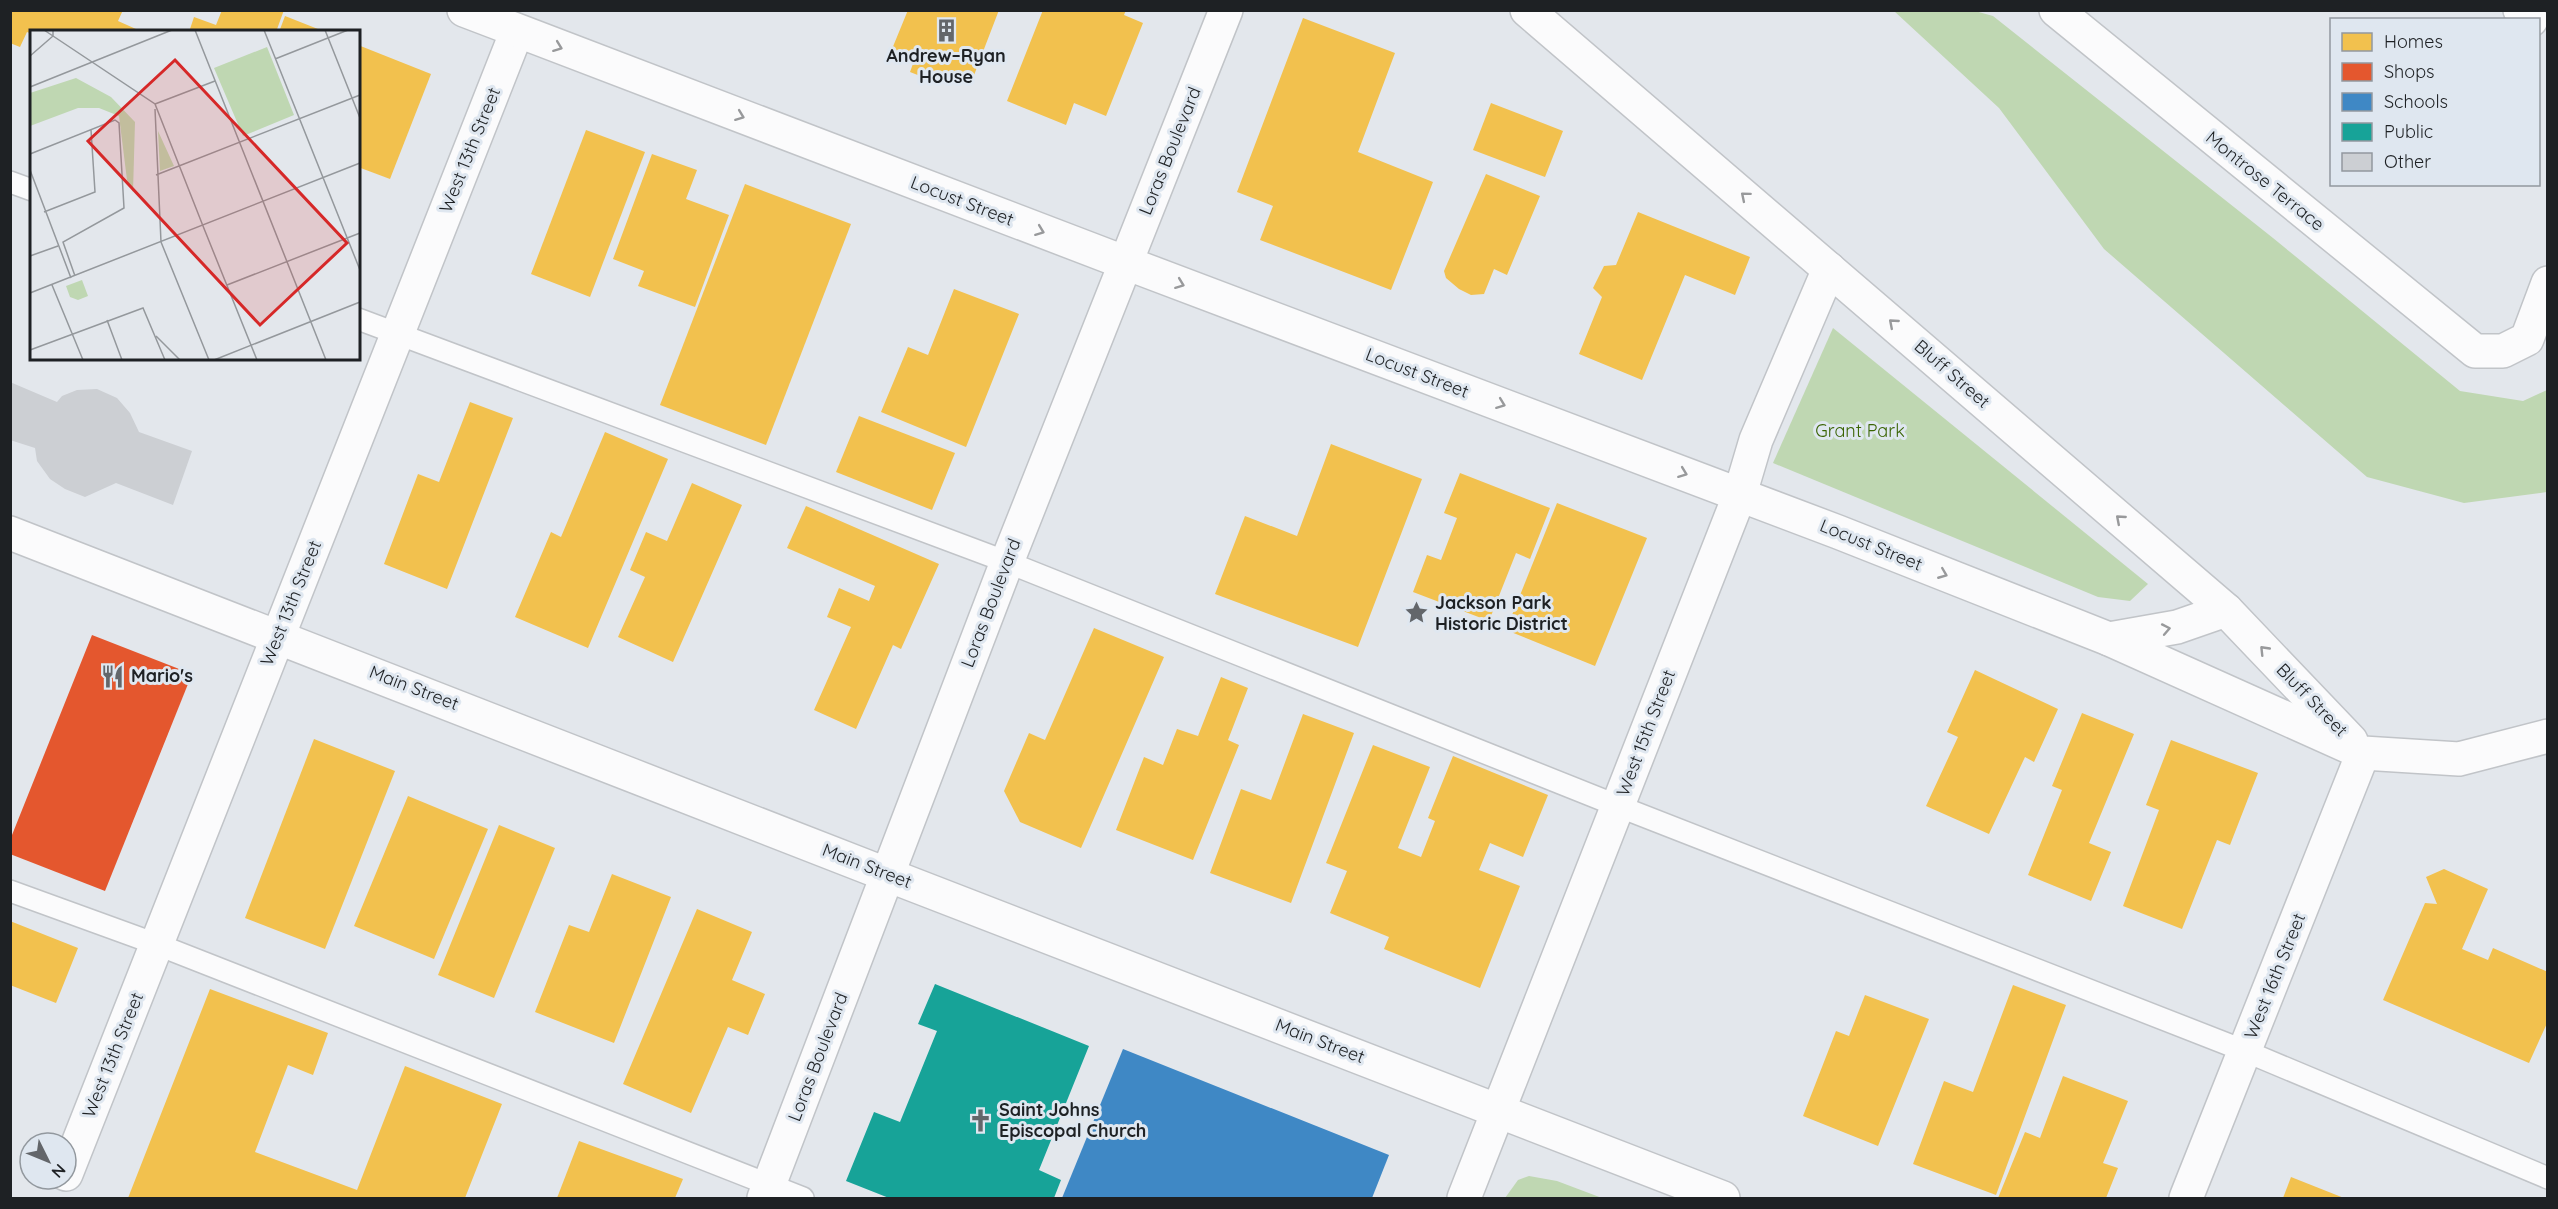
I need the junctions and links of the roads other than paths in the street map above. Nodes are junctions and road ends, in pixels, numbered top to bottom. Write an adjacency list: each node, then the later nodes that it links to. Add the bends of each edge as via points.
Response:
1 (464, 10): 5 (street, Locust Street)
2 (1226, 10): 8 (street, Loras Boulevard)
3 (1527, 10): 9 (street, Bluff Street, one-way to 3)
4 (2056, 10): 10 (street, Montrose Terrace, via 2475,351 2503,351 2527,339)
5 (517, 31): 8 (street, Locust Street, one-way to 8); 12 (street, West 13th Street)
6 (10, 182): 7 (lane)
7 (30, 189)
8 (1126, 264): 13 (street, Locust Street, one-way to 13); 15 (street, Loras Boulevard)
9 (1829, 269): 13 (street, West 15th Street, via 1756,440); 16 (street, Bluff Street, one-way to 9)
10 (2547, 283)
11 (360, 320): 12 (lane)
12 (397, 334): 15 (lane); 17 (street, West 13th Street)
13 (1740, 494): 18 (street, Locust Street, one-way to 18); 21 (street, West 15th Street)
14 (10, 533): 17 (street, Main Street)
15 (1006, 562): 21 (lane); 22 (street, Loras Boulevard)
16 (2226, 610): 18 (street, one-way to 16, via 2177,627); 20 (street, Bluff Street, one-way to 16)
17 (279, 635): 22 (street, Main Street); 24 (street, West 13th Street)
18 (2109, 639): 20 (street, Locust Street)
19 (2547, 736): 20 (street, via 2459,759)
20 (2363, 753): 25 (street, West 16th Street)
21 (1618, 806): 25 (lane); 26 (street, West 15th Street)
22 (886, 874): 26 (street, Main Street); 29 (street, Loras Boulevard)
23 (10, 891): 24 (lane)
24 (156, 944): 27 (street, West 13th Street); 29 (lane)
25 (2245, 1051): 28 (lane); 33 (street, West 16th Street)
26 (1499, 1109): 31 (street, West 15th Street); 32 (street, Main Street)
27 (78, 1143)
28 (2547, 1178)
29 (767, 1192): 30 (lane)
30 (803, 1198)
31 (1464, 1198)
32 (1723, 1198)
33 (2187, 1198)

